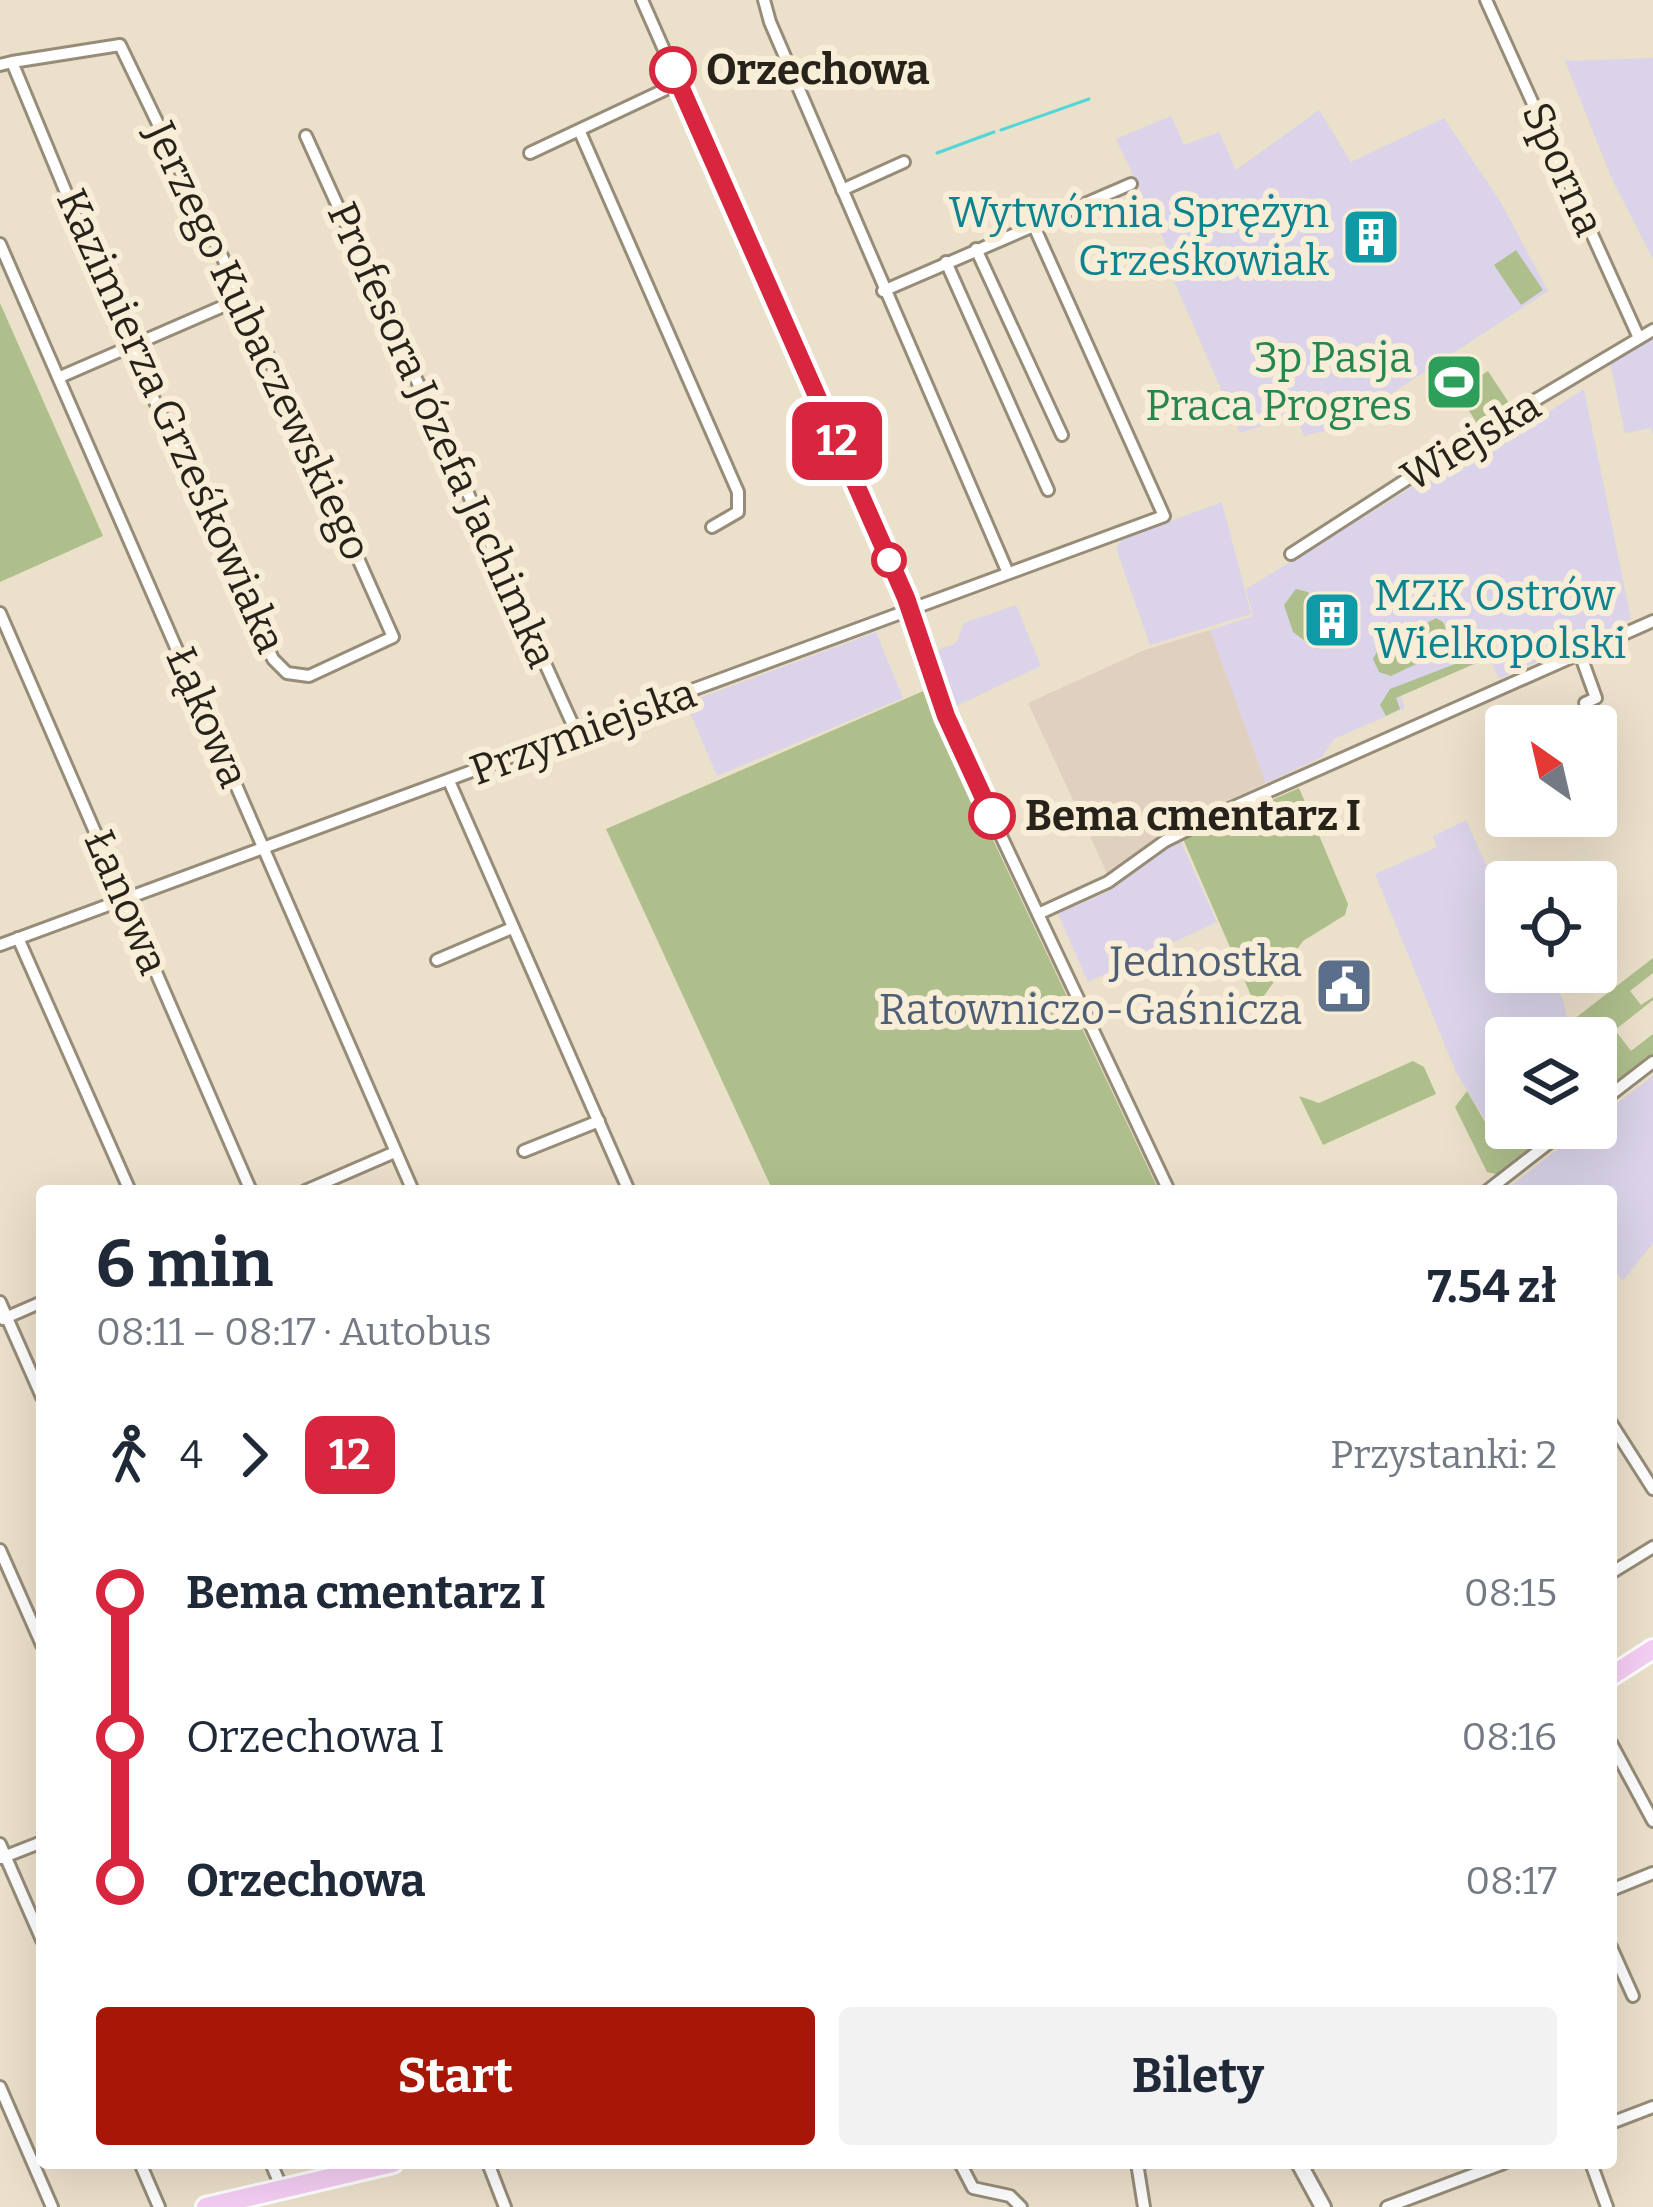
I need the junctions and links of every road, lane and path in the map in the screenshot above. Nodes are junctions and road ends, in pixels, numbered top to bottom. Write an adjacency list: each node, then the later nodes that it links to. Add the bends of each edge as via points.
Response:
1 (642, 0): 5 (street)
2 (764, 0): 11 (street)
3 (1486, 0): 19 (street, Sporna)
4 (6, 63): 17 (street, Jerzego Kubaczewskiego, via 120,45); 20 (street, Kazimierza Grześkowiaka)
5 (679, 83): 6 (street); 27 (street)
6 (580, 132): 8 (street); 24 (street, via 738,492 738,512)
7 (306, 136): 33 (street, Profesora Józefa Jachimka)
8 (530, 153)
9 (904, 162): 11 (street)
10 (1131, 184): 12 (street)
11 (842, 190): 16 (street)
12 (1033, 224): 14 (street); 26 (street, Przymiejska, via 1164,516)
13 (0, 244): 21 (street, Łąkowa)
14 (976, 249): 15 (street); 22 (street)
15 (946, 262): 16 (street); 23 (street)
16 (883, 291): 26 (street)
17 (242, 298): 20 (street); 30 (street, Jerzego Kubaczewskiego)
18 (1653, 330): 19 (street, Wiejska)
19 (1639, 338): 25 (street, Wiejska)
20 (130, 346): 21 (street); 30 (street, Kazimierza Grześkowiaka, via 273,658 287,673 309,676)
21 (60, 376): 35 (street, Łąkowa)
22 (1062, 435)
23 (1048, 490)
24 (712, 526)
25 (1291, 554)
26 (1008, 573): 27 (street, Przymiejska)
27 (911, 611): 33 (street, Przymiejska); 37 (street, via 959,747)
28 (0, 613): 36 (street, Łanowa)
29 (1653, 621): 31 (street)
30 (394, 637)
31 (1579, 651): 32 (street, via 1596,698); 37 (street, via 1229,809)
32 (1585, 703)
33 (578, 734): 34 (street, Przymiejska)
34 (449, 781): 35 (street, Przymiejska); 38 (street)
35 (265, 850): 36 (street, Przymiejska); 47 (street, Łąkowa)
36 (126, 900): 39 (street, Przymiejska); 49 (street, Łanowa)
37 (1038, 914): 53 (street)
38 (512, 928): 41 (street); 44 (street)
39 (18, 938): 40 (street, Przymiejska); 48 (street)
40 (0, 945)
41 (437, 960)
42 (1653, 1062): 43 (street)
43 (1617, 1090)
44 (598, 1121): 46 (street); 52 (street)
45 (1541, 1149): 54 (street)
46 (524, 1151)
47 (395, 1152): 50 (street); 51 (street, Łąkowa)
48 (127, 1185)
49 (248, 1185)
50 (319, 1185)
51 (409, 1185)
52 (626, 1185)
53 (1166, 1185)
54 (1496, 1185)
55 (0, 1302): 57 (street)
56 (36, 1304): 57 (street)
57 (3, 1318): 58 (street)
58 (36, 1385)
59 (1617, 1433): 60 (street)
60 (1653, 1490)
61 (1653, 1547): 63 (street)
62 (0, 1550): 64 (street)
63 (1617, 1569)
64 (36, 1631)
65 (1653, 1649): 66 (main road)
66 (1617, 1672)
67 (1617, 1754): 68 (street)
68 (1653, 1822)
69 (36, 1844): 70 (street)
70 (2, 1853): 73 (street)
71 (1653, 1873): 72 (street)
72 (1617, 1888)
73 (36, 1927)
74 (1617, 1960): 75 (street)
75 (1633, 1996)
76 (0, 2086): 90 (street)
77 (1653, 2107): 78 (street)
78 (1617, 2121)
79 (143, 2169): 91 (street)
80 (274, 2169): 88 (street)
81 (364, 2169): 88 (main road)
82 (490, 2169): 93 (street)
83 (963, 2169): 89 (street)
84 (1138, 2169): 95 (street)
85 (1302, 2169): 96 (street)
86 (1488, 2169): 97 (street)
87 (1593, 2169): 98 (street)
88 (283, 2191): 92 (main road)
89 (978, 2197): 94 (street, via 1010,2196)
90 (52, 2207)
91 (159, 2207)
92 (206, 2207)
93 (505, 2207)
94 (1021, 2207)
95 (1144, 2207)
96 (1323, 2207)
97 (1387, 2207)
98 (1607, 2207)

